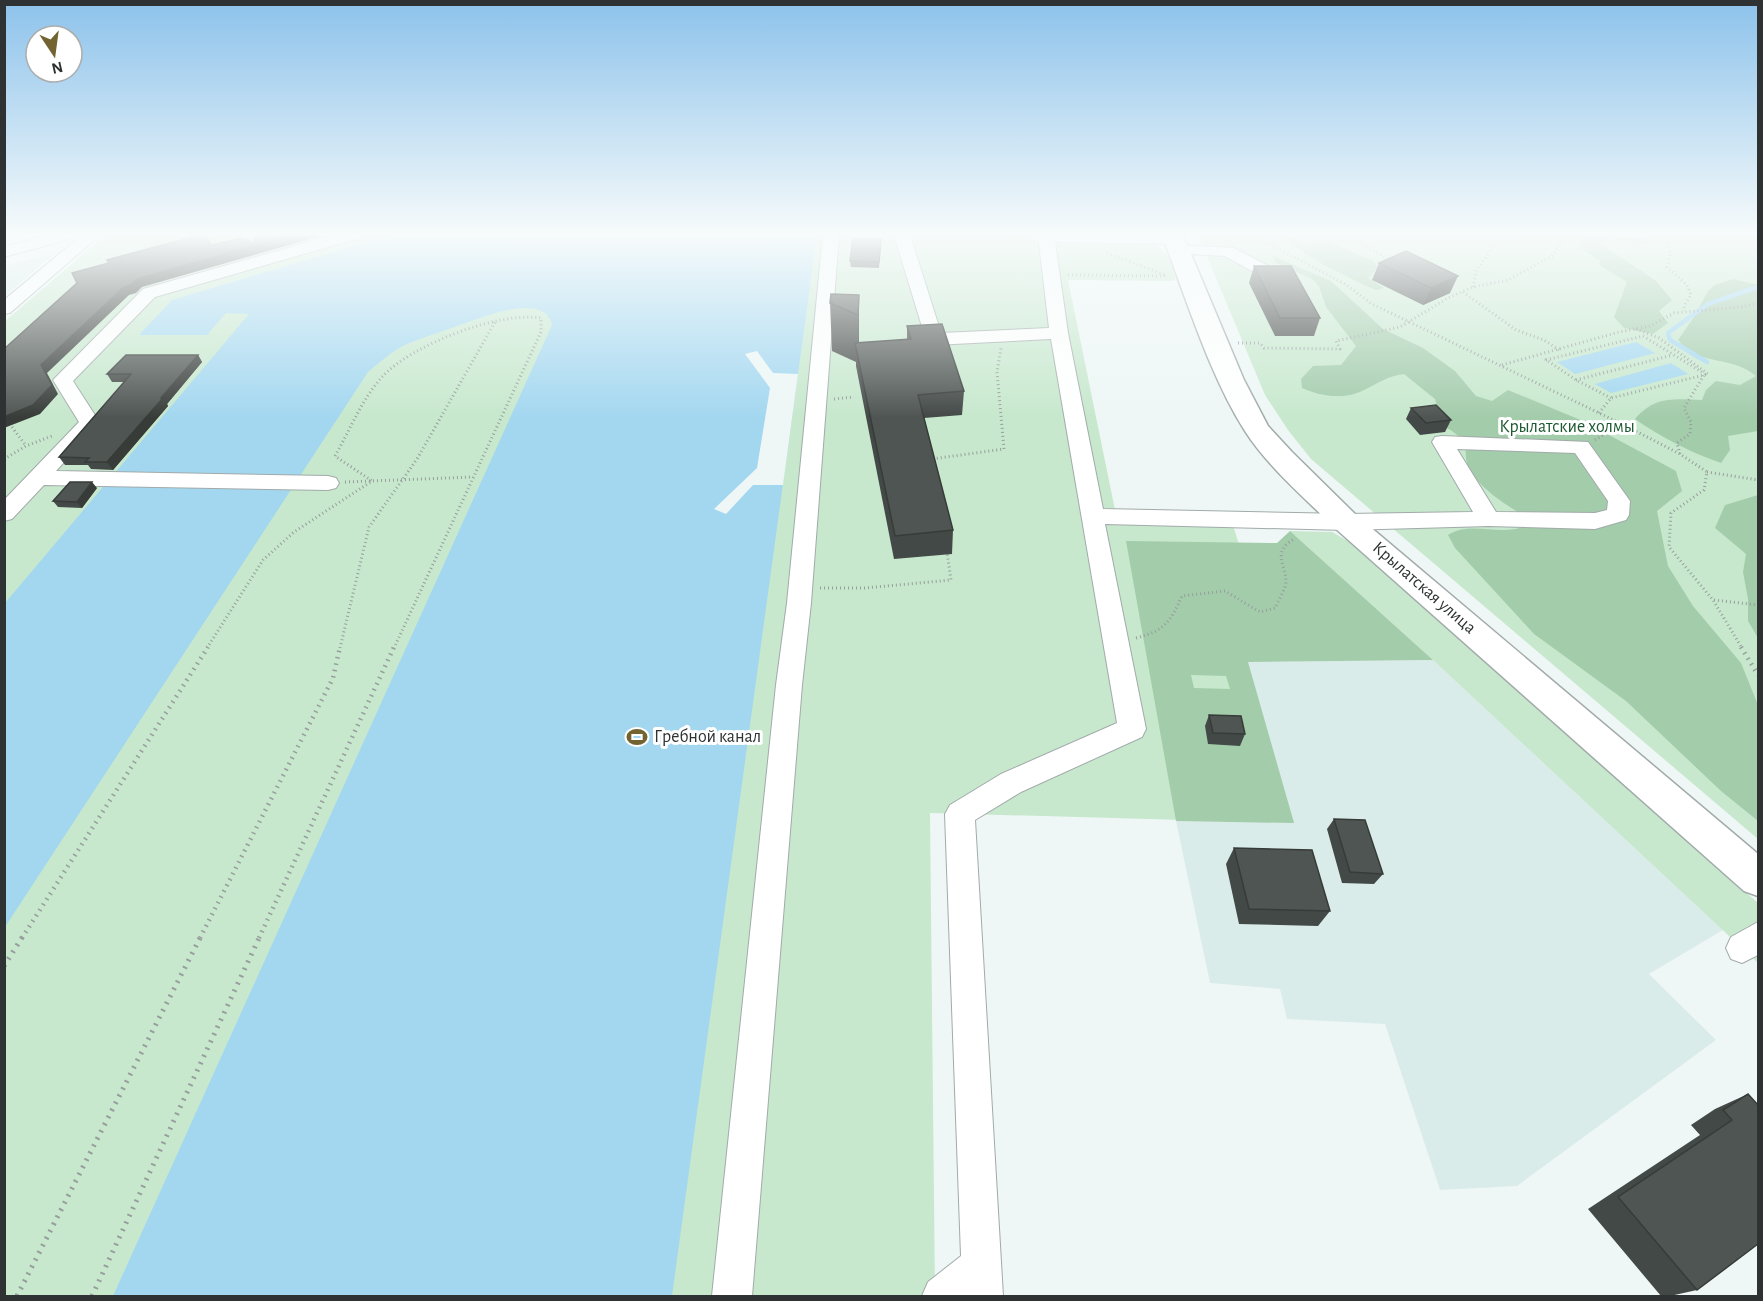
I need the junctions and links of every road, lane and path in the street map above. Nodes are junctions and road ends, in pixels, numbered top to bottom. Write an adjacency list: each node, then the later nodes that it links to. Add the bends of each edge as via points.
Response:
1 (20, 296): 12 (street)
2 (146, 296): 29 (street, via 63,380)
3 (826, 296): 61 (street)
4 (921, 296): 18 (street, via 934,339)
5 (1054, 296): 17 (street)
6 (1196, 296): 48 (main road, Крылатская улица, via 1231,380 1257,429)
7 (1361, 296): 15 (path)
8 (1456, 296): 15 (path)
9 (1465, 296): 20 (path, via 1516,330)
10 (1691, 296): 13 (path)
11 (1758, 303): 13 (path)
12 (4, 309)
13 (1685, 311): 16 (path)
14 (495, 322): 38 (path, via 527,314 541,318 542,324); 40 (path); 42 (path, via 430,344 383,375 335,456)
15 (1410, 323): 19 (path, via 1336,341 1340,349 1264,348 1260,343); 24 (path)
16 (1636, 328): 20 (path); 25 (path, via 1659,338 1708,374)
17 (1059, 333): 18 (street); 46 (street)
18 (1003, 336): 36 (path, via 997,372 1004,449 932,459)
19 (1232, 342)
20 (1560, 350): 21 (path)
21 (1539, 355): 23 (path); 24 (path)
22 (1674, 355): 23 (path, via 1642,336); 25 (path); 26 (path)
23 (1546, 360): 26 (path)
24 (1500, 365): 28 (path)
25 (1705, 375): 27 (path); 34 (path, via 1684,408 1691,422 1690,434 1677,443)
26 (1576, 380): 27 (path)
27 (1611, 398): 28 (path)
28 (1599, 412): 30 (path)
29 (90, 423): 32 (path); 39 (street)
30 (1622, 424): 33 (path); 34 (path)
31 (12, 427): 32 (path)
32 (26, 446): 35 (path)
33 (1581, 447): 47 (street, via 1619,501 1618,515 1595,520); 47 (street, via 1442,442)
34 (1680, 454): 37 (path)
35 (4, 459)
36 (934, 470)
37 (1707, 472): 41 (path); 52 (path, via 1704,490 1671,513 1670,547)
38 (473, 477): 40 (path); 60 (path)
39 (38, 478): 43 (street); 45 (street)
40 (403, 480): 42 (path); 59 (path, via 369,527 333,678)
41 (1756, 480): 44 (path)
42 (372, 481): 43 (path); 57 (path, via 294,532 263,560)
43 (328, 483)
44 (1758, 486)
45 (7, 510)
46 (1092, 516): 48 (street); 54 (street)
47 (1489, 519): 48 (street)
48 (1346, 522): 56 (main road, Крылатская улица)
49 (1299, 537): 54 (path, via 1289,541 1280,555 1286,582 1275,608 1260,612 1225,591 1182,597 1158,633)
50 (946, 547): 51 (path, via 951,580)
51 (843, 589)
52 (1713, 600): 53 (path); 55 (path)
53 (1758, 605)
54 (1116, 641): 58 (street, via 1132,729 1011,783 960,814)
55 (1758, 675)
56 (1758, 878)
57 (4, 966)
58 (982, 1280): 62 (street)
59 (17, 1296)
60 (92, 1296)
61 (732, 1296)
62 (942, 1296)

